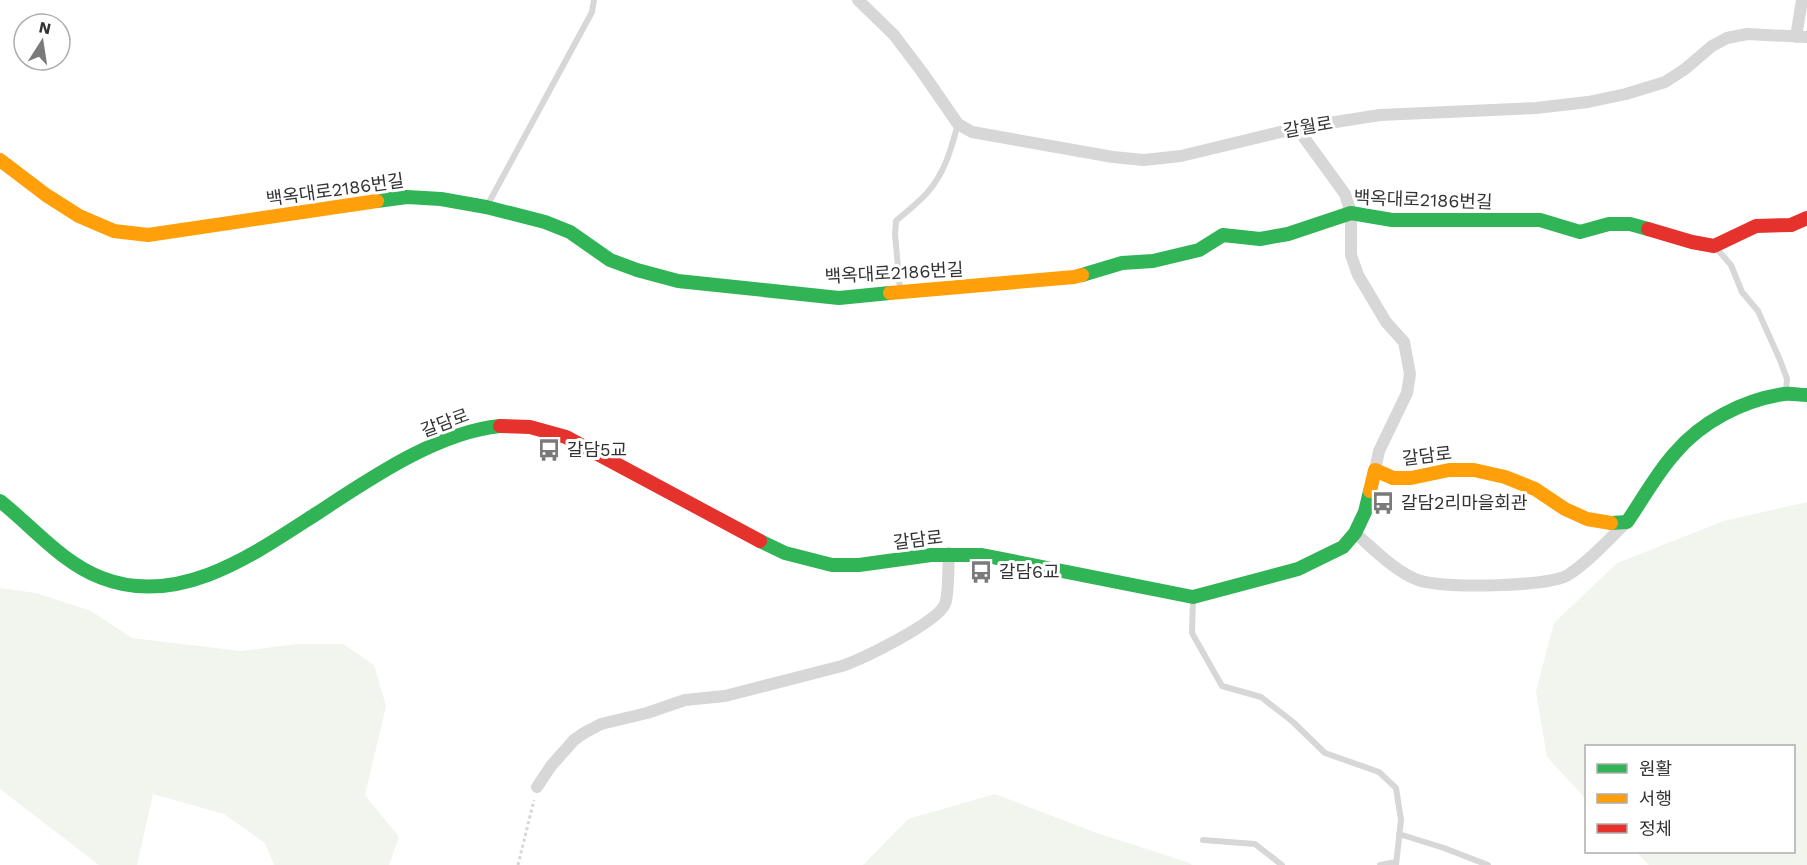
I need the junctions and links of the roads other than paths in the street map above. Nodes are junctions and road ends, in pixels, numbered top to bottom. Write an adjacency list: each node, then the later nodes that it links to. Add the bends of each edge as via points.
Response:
1 (594, 0): 8 (lane, via 592,12)
2 (858, 0): 5 (street, via 894,35)
3 (1802, 0): 4 (street)
4 (1801, 38): 6 (street, 갈월로, via 1747,34 1727,38 1665,82 1588,102 1380,115)
5 (958, 124): 6 (street, 갈월로, via 972,132 1144,160 1181,156); 12 (lane, via 941,173 927,193 896,221)
6 (1297, 128): 9 (street, via 1345,195)
7 (0, 160): 8 (street, 백옥대로2186번길, via 79,216 114,231 148,235 407,197)
8 (486, 207): 12 (street, 백옥대로2186번길, via 545,222 570,232 610,260 678,281 839,298)
9 (1351, 213): 11 (street, 백옥대로2186번길, via 1392,220 1539,220 1580,232 1610,224 1630,224); 12 (street, 백옥대로2186번길, via 1260,239 1222,235 1198,250 1153,261 1122,263 1074,277); 15 (street, via 1351,255 1358,275 1386,322 1404,342 1410,374 1407,393 1379,451)
10 (1807, 218): 11 (street, via 1791,225 1756,226)
11 (1714, 246): 13 (lane, via 1731,265 1742,292 1758,311 1787,379)
12 (900, 293)
13 (1786, 394): 14 (street); 17 (street, via 1747,403 1711,422 1682,445)
14 (1807, 396)
15 (1375, 471): 17 (street, 갈담로, via 1393,478 1449,470 1484,472 1535,489 1587,519); 18 (street, 갈담로)
16 (0, 501): 19 (street, 갈담로, via 70,560 92,573 117,583 144,587 171,584 198,579 250,556 375,476 450,437 516,425 566,437 777,550 804,559 839,566)
17 (1626, 522): 18 (street, via 1566,576 1542,583 1450,586 1420,581)
18 (1355, 534): 20 (street, 갈담로, via 1343,547 1298,569)
19 (949, 553): 20 (street, 갈담로, via 982,555); 21 (street, via 945,604 934,618 842,666 725,696 685,700 601,724 574,740)
20 (1193, 597): 22 (lane, via 1192,633 1222,686 1261,697 1325,753 1379,772 1396,788)
21 (537, 787)
22 (1399, 834): 24 (lane); 27 (lane)
23 (1203, 840): 25 (lane, via 1255,844)
24 (1396, 864): 26 (lane)
25 (1282, 865)
26 (1380, 865)
27 (1488, 865)

